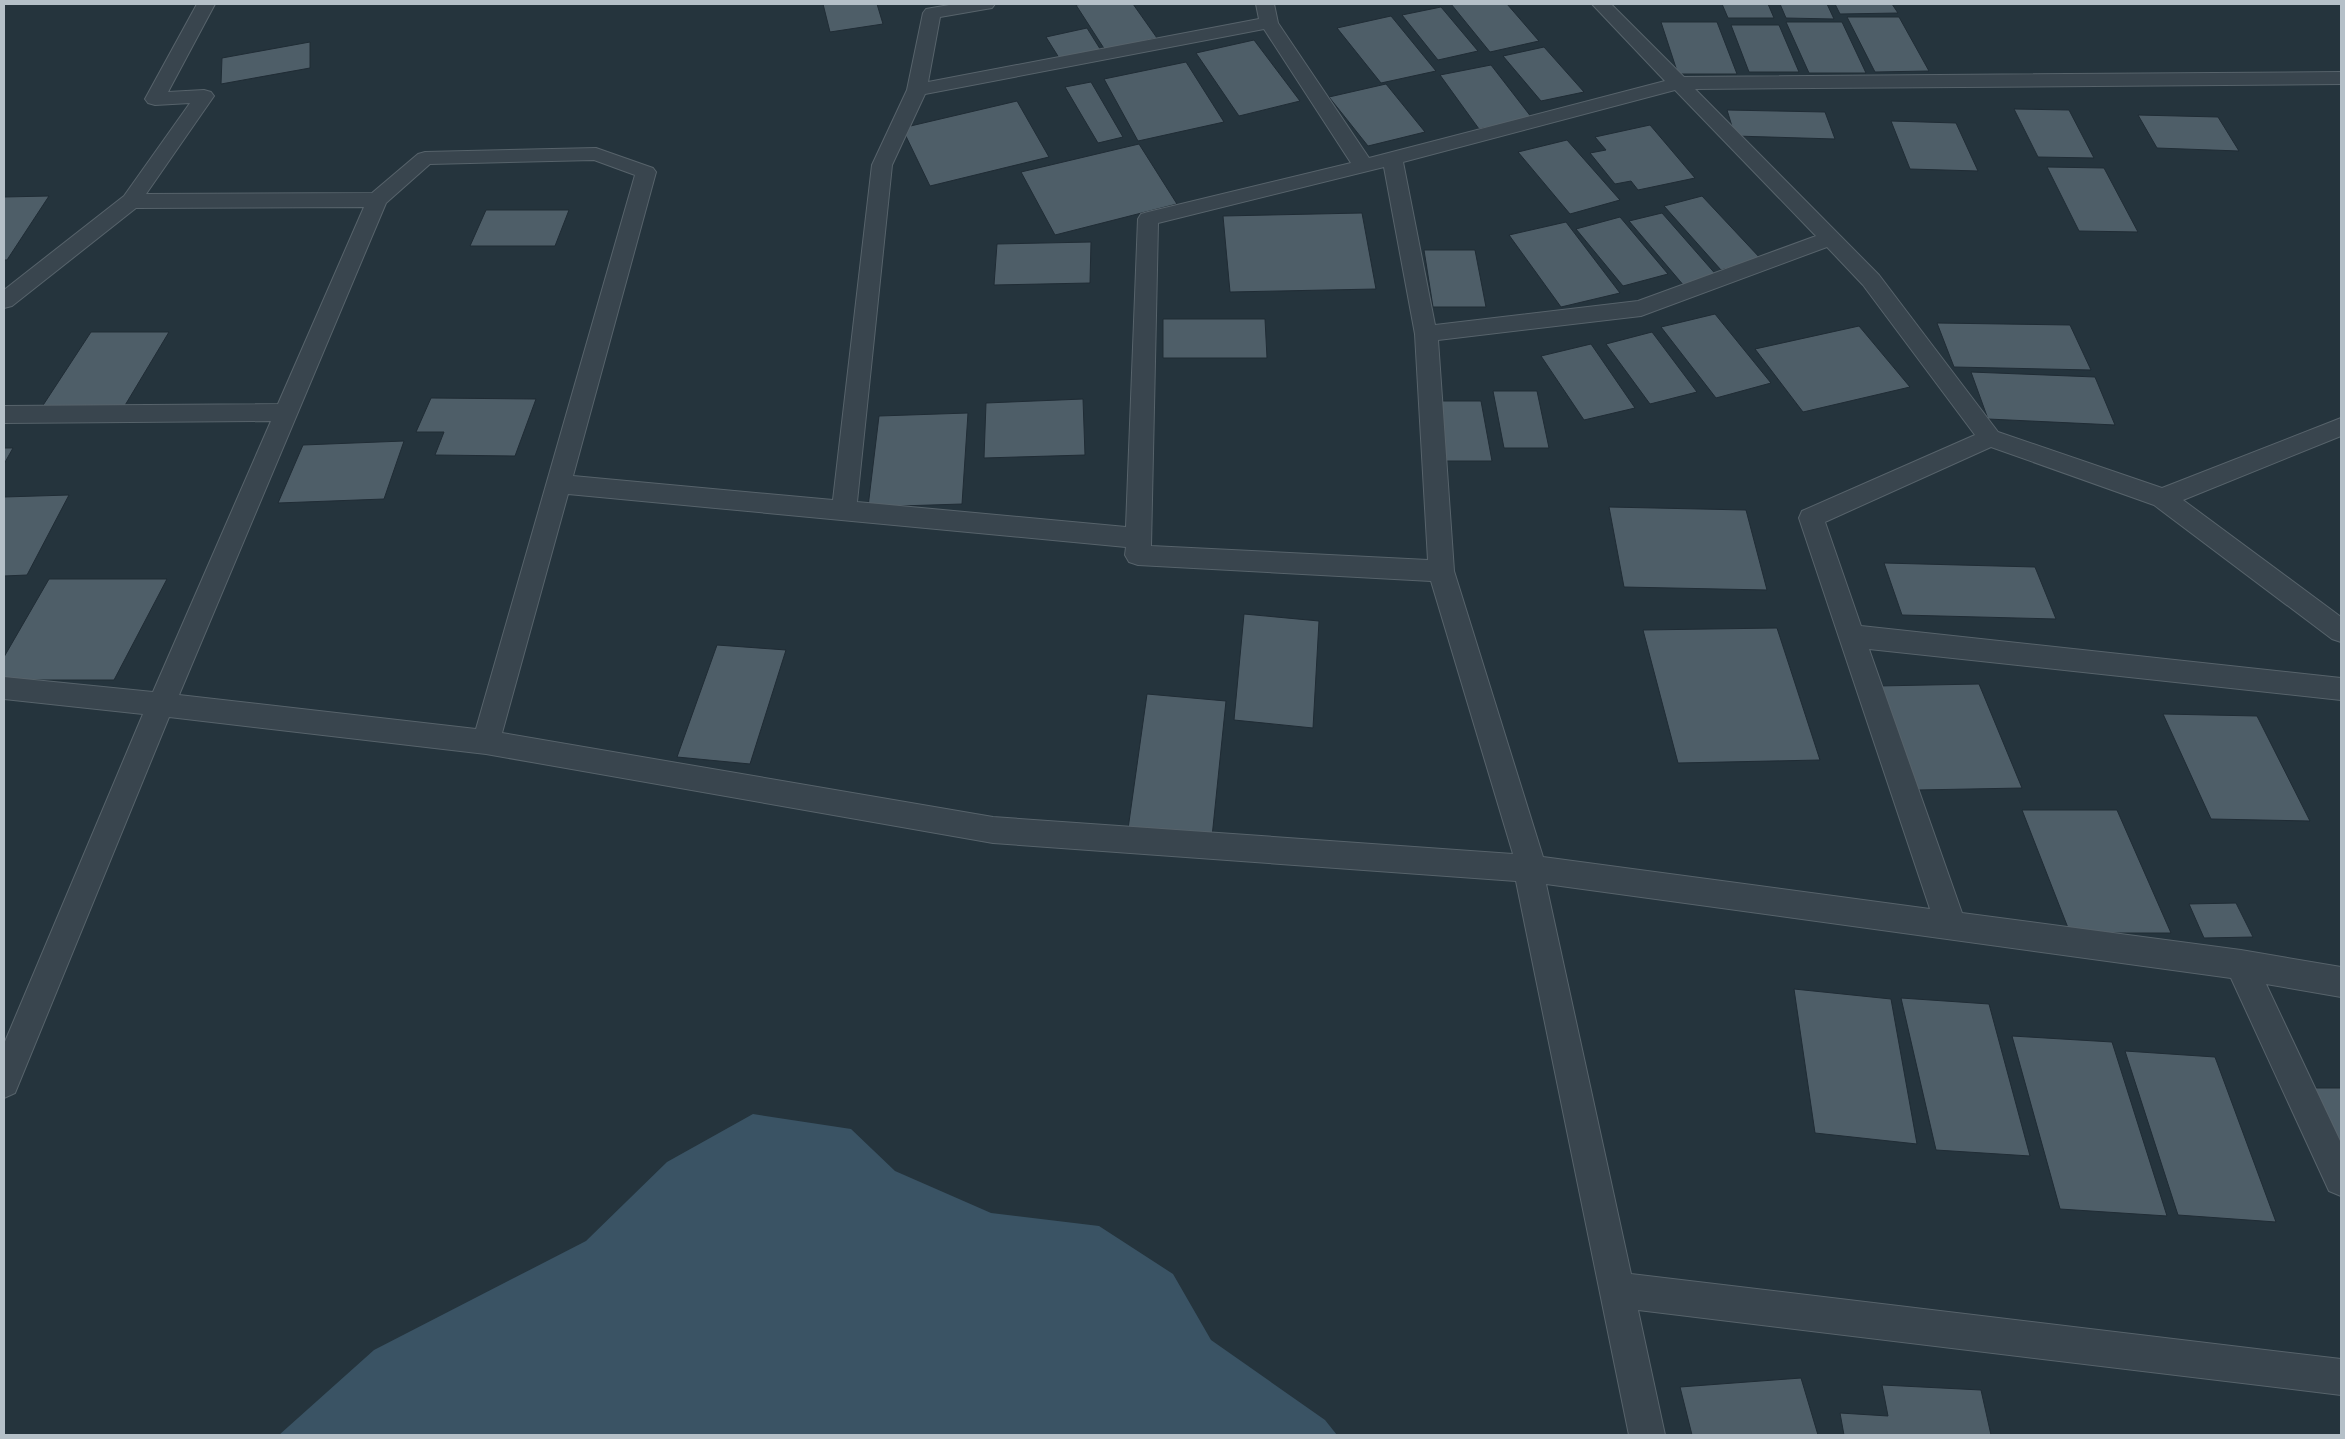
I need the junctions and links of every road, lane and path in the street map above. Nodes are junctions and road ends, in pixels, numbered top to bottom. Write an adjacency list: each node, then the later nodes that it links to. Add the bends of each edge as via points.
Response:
1 (206, 4): 12 (street, via 155,99 204,96)
2 (986, 4): 8 (street, via 932,13)
3 (1265, 4): 5 (street)
4 (1601, 4): 7 (street)
5 (1269, 23): 8 (street); 10 (street)
6 (2341, 78): 7 (street)
7 (1680, 83): 9 (street); 13 (street)
8 (916, 90): 22 (street, via 882,165)
9 (1392, 159): 10 (street); 15 (street)
10 (1363, 165): 23 (street, via 1148,219)
11 (378, 200): 12 (street); 16 (street); 20 (street, via 425,158 596,154 646,172)
12 (130, 201): 14 (street)
13 (1830, 238): 15 (street, via 1641,308); 19 (street, via 1871,280)
14 (4, 301)
15 (1426, 334): 24 (street)
16 (286, 412): 17 (street); 29 (street)
17 (4, 414)
18 (2341, 427): 21 (street)
19 (1990, 438): 21 (street); 26 (street, via 1811,518)
20 (558, 484): 22 (street); 30 (street)
21 (2163, 498): 25 (street)
22 (844, 511): 23 (street)
23 (1138, 538): 24 (street, via 1138,555)
24 (1441, 572): 31 (street, via 1531,866)
25 (2341, 631)
26 (1851, 636): 28 (street); 32 (street)
27 (4, 688): 29 (street)
28 (2341, 689)
29 (161, 704): 30 (street); 35 (street)
30 (486, 742): 31 (street, via 993,830)
31 (1528, 868): 32 (street); 37 (street)
32 (1951, 925): 33 (street)
33 (2241, 965): 34 (street); 36 (street)
34 (2341, 982)
35 (4, 1082)
36 (2341, 1180)
37 (1617, 1290): 38 (street); 39 (street)
38 (2341, 1377)
39 (1648, 1435)

